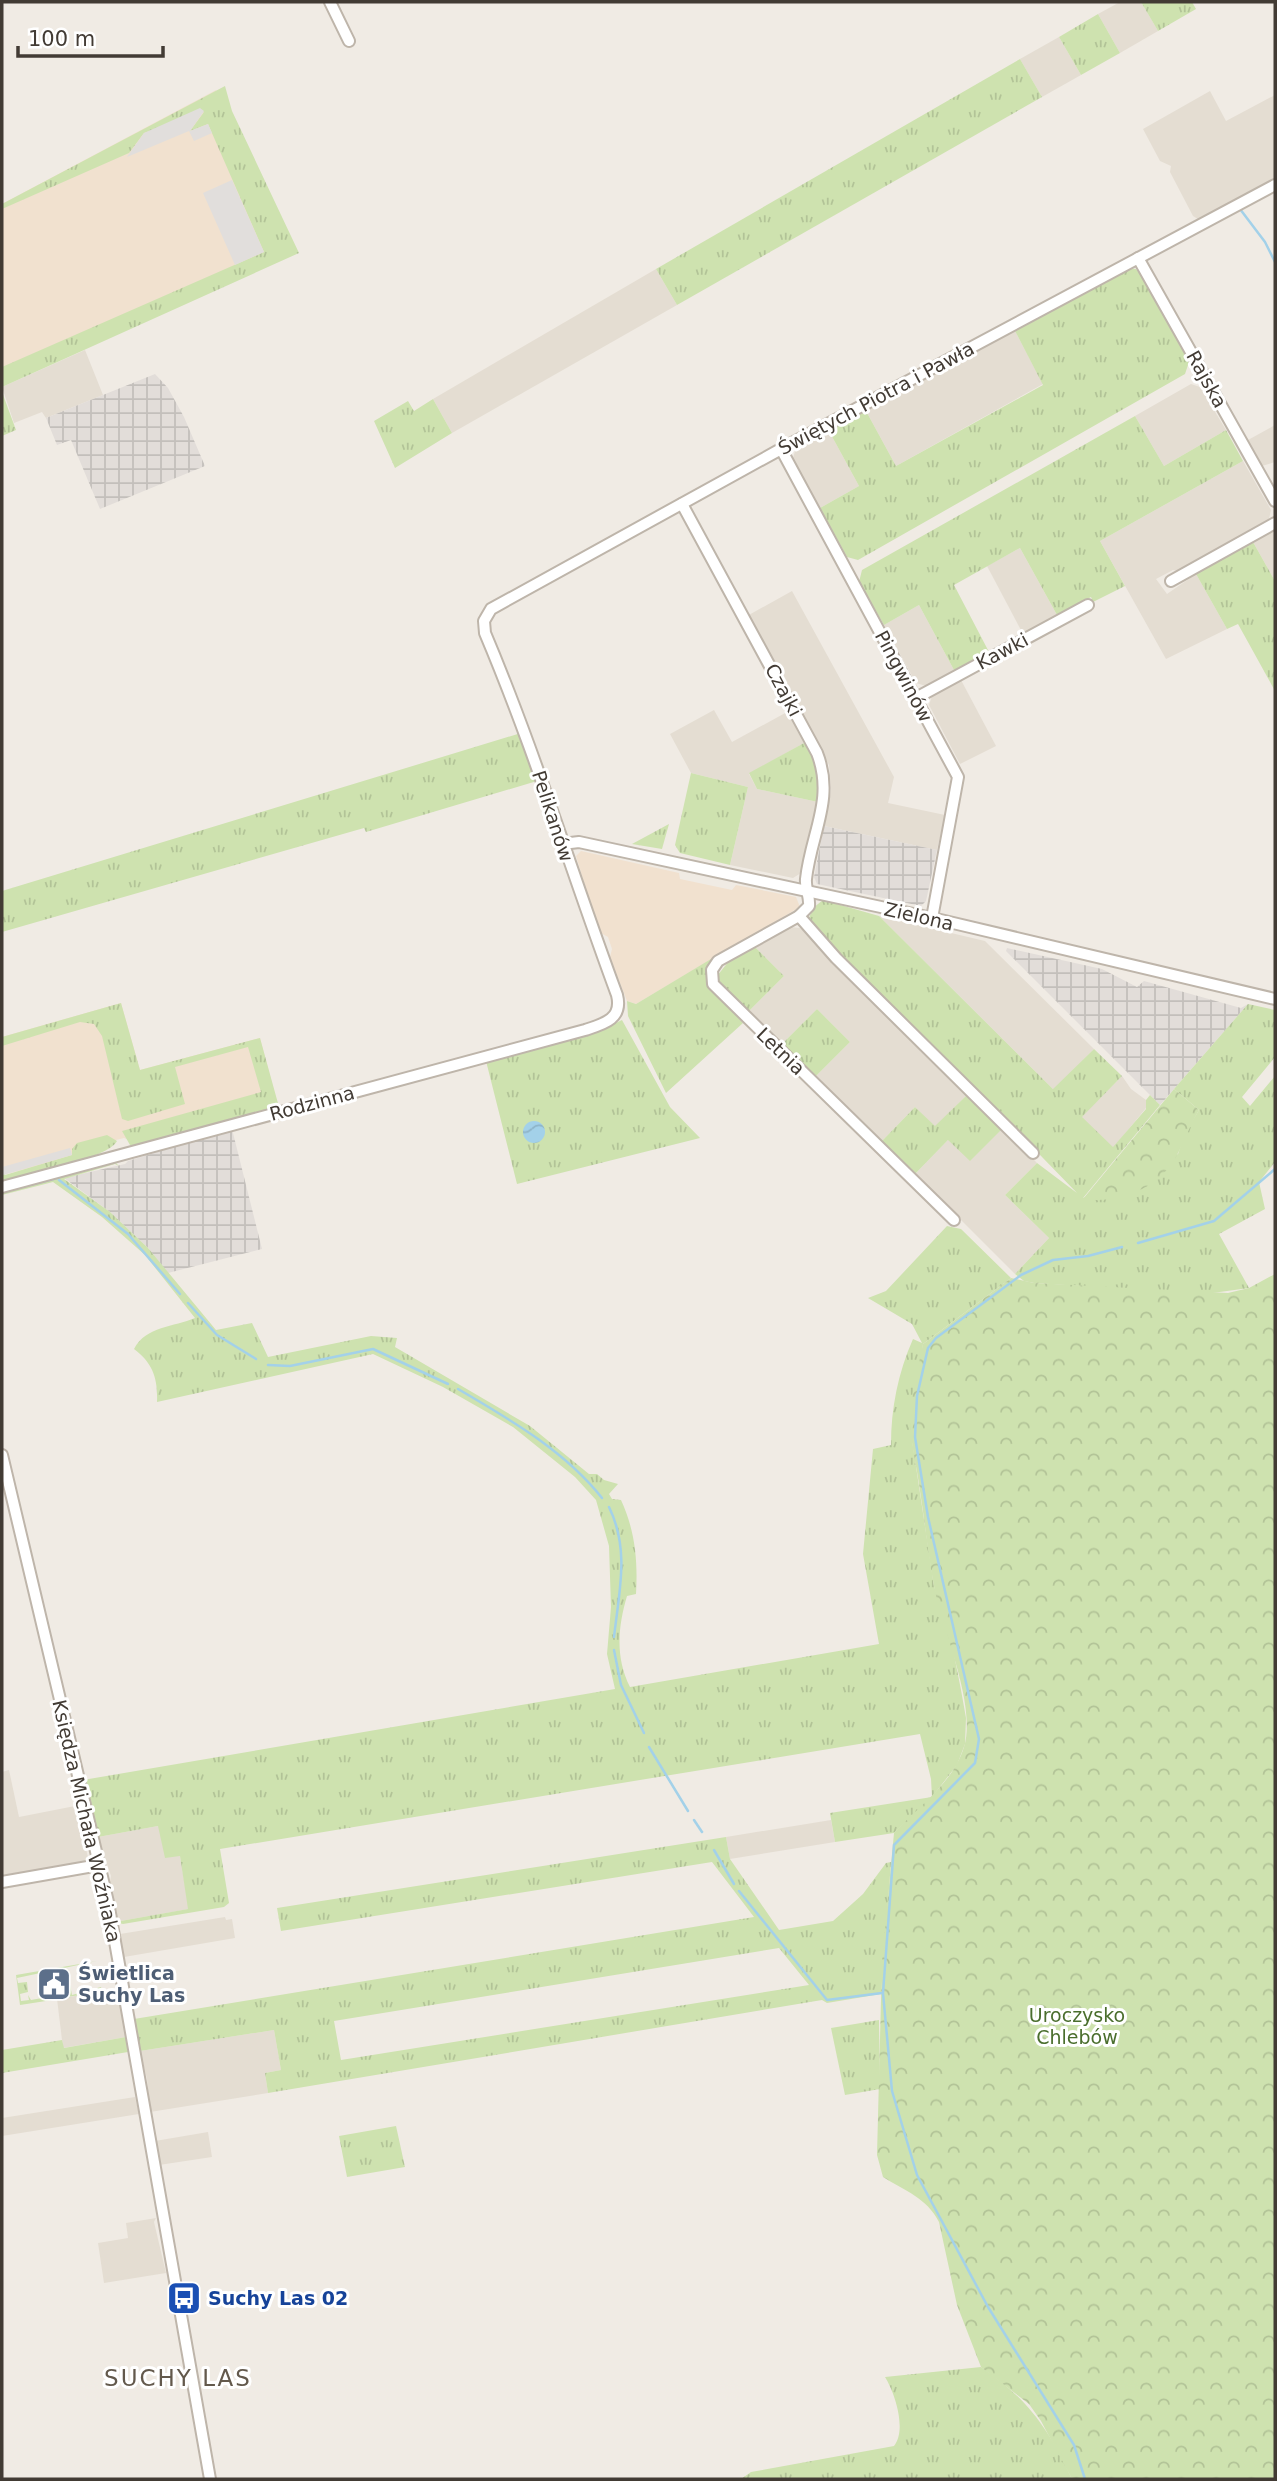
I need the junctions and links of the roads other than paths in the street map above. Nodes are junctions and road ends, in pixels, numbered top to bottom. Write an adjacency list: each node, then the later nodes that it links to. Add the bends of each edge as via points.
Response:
1 (330, 2): 2 (street)
2 (349, 41)
3 (1275, 186): 4 (street, Świętych Piotra i Pawła)
4 (1138, 258): 5 (street, Świętych Piotra i Pawła); 6 (street, Rajska)
5 (781, 449): 7 (street, Świętych Piotra i Pawła); 12 (street, Pingwinów)
6 (1275, 501)
7 (682, 504): 11 (street, Świętych Piotra i Pawła, via 501,603); 14 (street, Czajki, via 825,772 806,879)
8 (1275, 523): 9 (street)
9 (1171, 582)
10 (1088, 605): 12 (street, Kawki)
11 (484, 621): 13 (street, Pelikanów)
12 (916, 698): 16 (street, Pingwinów, via 958,777)
13 (562, 844): 14 (street, Zielona, via 579,842); 18 (street, Pelikanów, via 617,995)
14 (808, 891): 15 (street, via 809,906); 16 (street, Zielona)
15 (799, 916): 19 (street); 21 (street, Letnia, via 718,961 712,970 713,984)
16 (932, 918): 17 (street, Zielona)
17 (1275, 999)
18 (618, 1012): 20 (street, Rodzinna, via 603,1024)
19 (1033, 1153)
20 (2, 1187)
21 (954, 1220)
22 (2, 1455): 23 (street, Księdza Michała Woźniaka)
23 (99, 1865): 24 (street); 25 (street, Księdza Michała Woźniaka)
24 (2, 1882)
25 (210, 2479)

